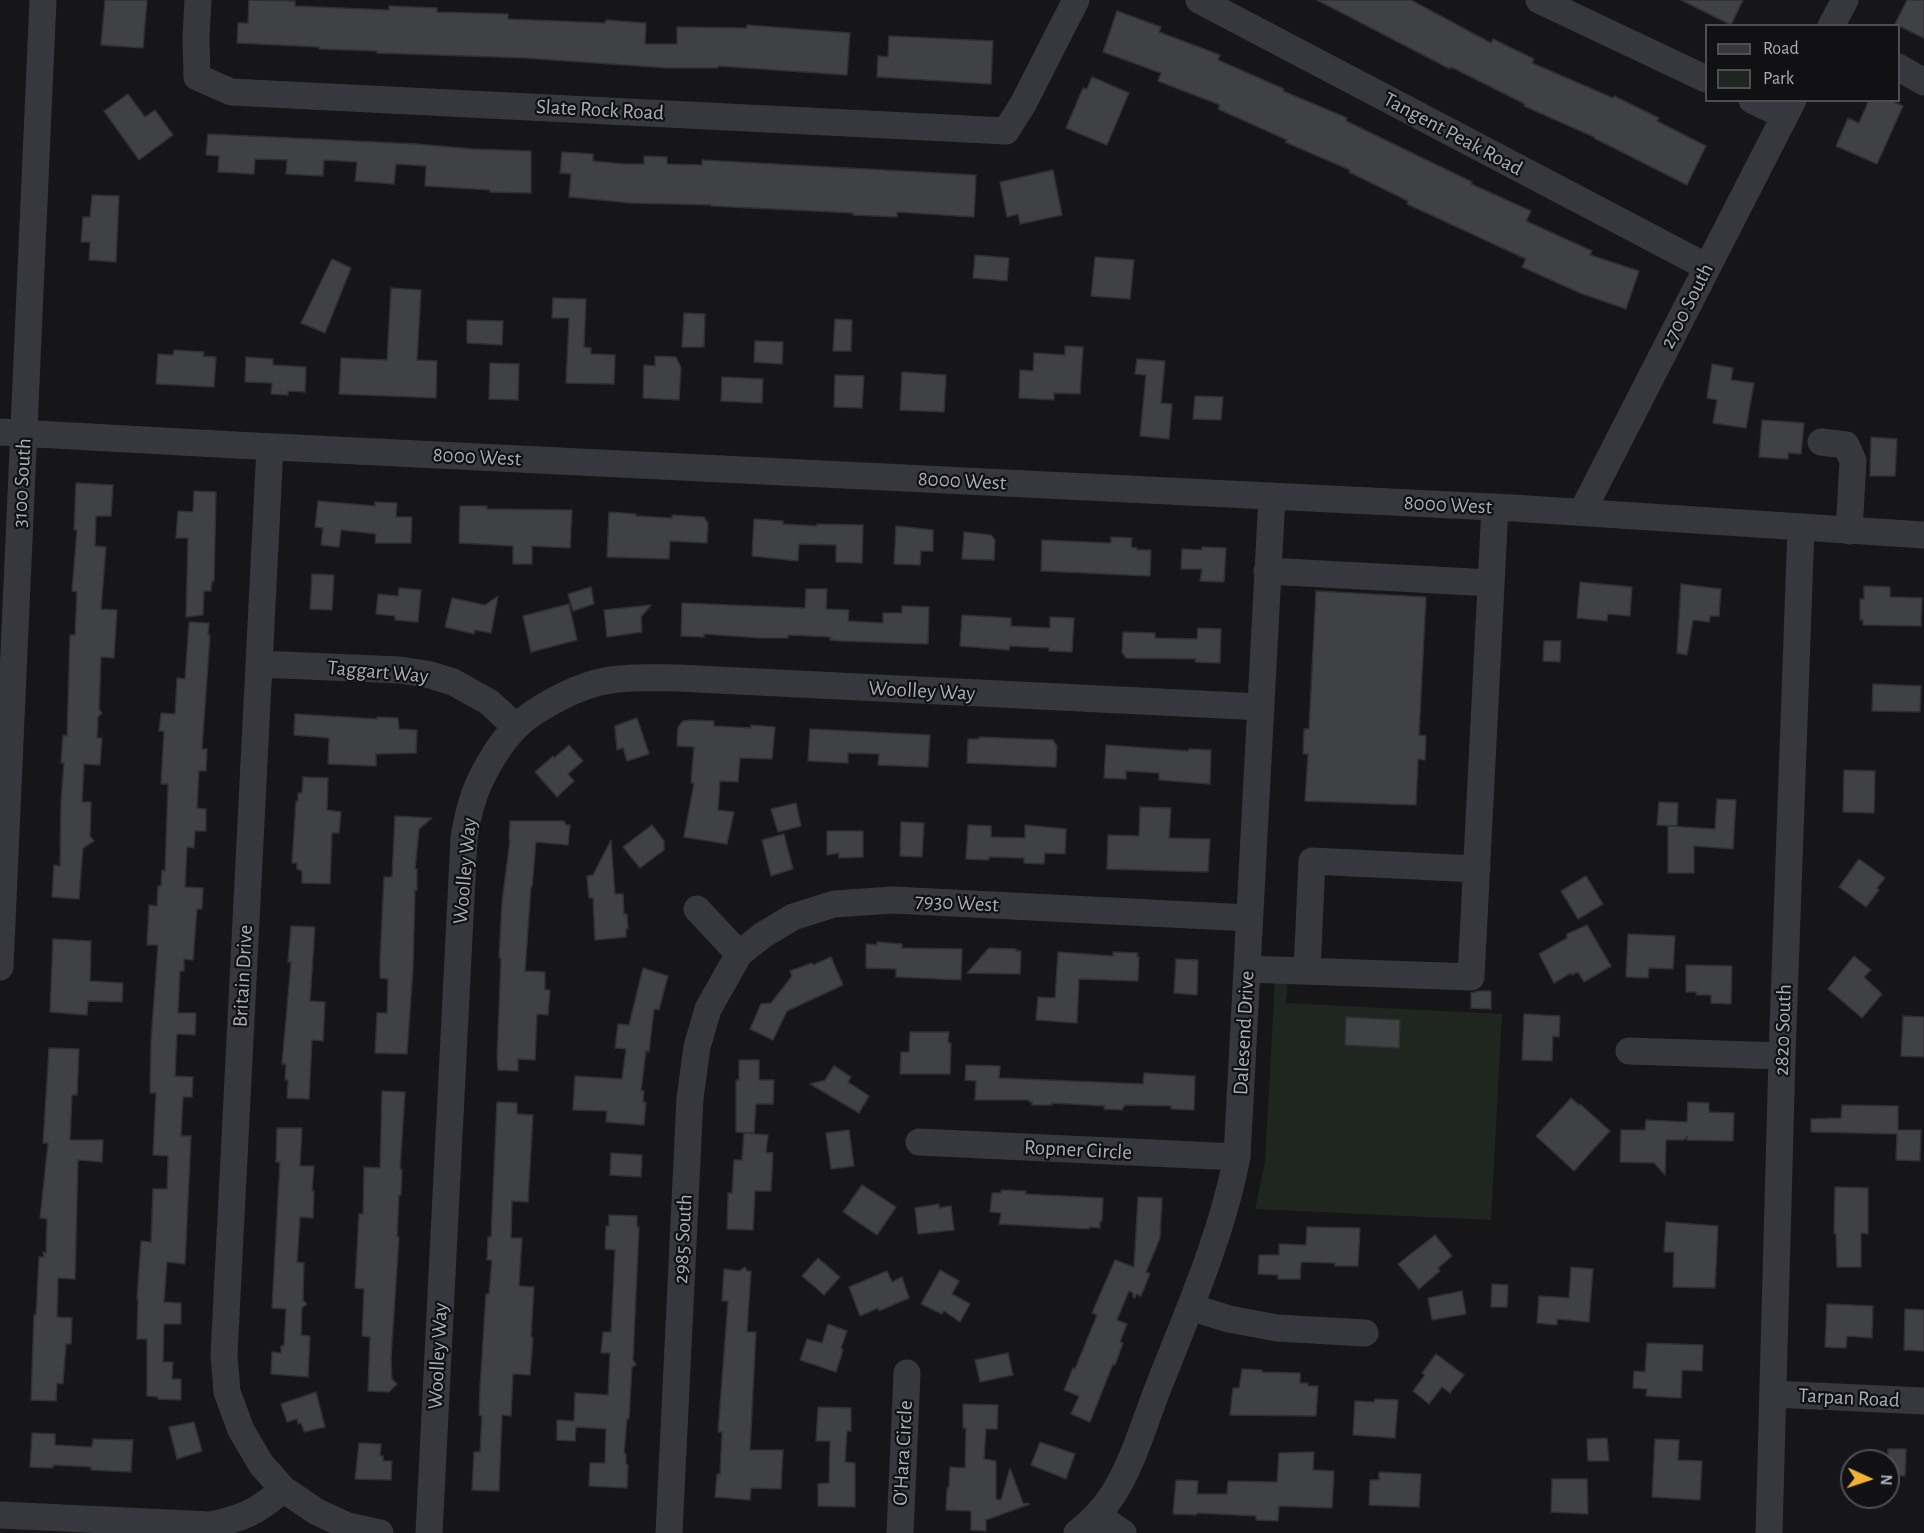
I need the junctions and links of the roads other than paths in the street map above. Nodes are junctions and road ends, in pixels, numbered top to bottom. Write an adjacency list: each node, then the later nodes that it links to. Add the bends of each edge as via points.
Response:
1 (43, 0): 14 (street, 3100 South)
2 (198, 0): 3 (street, Slate Rock Road, via 197,77 231,92 1006,131)
3 (1076, 0)
4 (1198, 0): 13 (street, Tangent Peak Road)
5 (1539, 0): 9 (street)
6 (1845, 0): 7 (street)
7 (1833, 24)
8 (1900, 69): 10 (street)
9 (1705, 78)
10 (1924, 82)
11 (1761, 102): 12 (street)
12 (1789, 108): 13 (street, 2700 South)
13 (1707, 267): 19 (street, 2700 South)
14 (12, 432): 16 (street, 8000 West); 32 (street, 3100 South)
15 (1821, 442): 21 (street, via 1846,446 1853,460)
16 (270, 447): 17 (street, 8000 West); 25 (street, Britain Drive)
17 (1272, 496): 18 (street, 8000 West); 23 (street, Dalesend Drive)
18 (1495, 507): 19 (street, 8000 West); 24 (street)
19 (1582, 512): 20 (street, 8000 West)
20 (1801, 527): 21 (street, 8000 West); 36 (street, 2820 South)
21 (1849, 531): 22 (street, 8000 West)
22 (1924, 535)
23 (1267, 571): 24 (street); 26 (street, Dalesend Drive)
24 (1491, 583): 28 (street)
25 (260, 664): 27 (street, Taggart Way, via 427,674 453,682 489,702); 44 (street, Britain Drive, via 224,1354 227,1392 241,1430 261,1464)
26 (1261, 707): 27 (street, Woolley Way, via 678,678 625,679 569,692); 30 (street, Dalesend Drive)
27 (516, 727): 48 (street, Woolley Way, via 489,764 472,800 464,838)
28 (1476, 869): 34 (street, via 1471,976); 34 (street, via 1312,861)
29 (697, 909): 31 (street)
30 (1250, 918): 31 (street, 7930 West, via 893,900 834,904 793,917); 33 (street, Dalesend Drive)
31 (740, 954): 49 (street, 2985 South, via 708,1009 697,1047 690,1098)
32 (0, 967)
33 (1247, 969): 34 (street); 38 (street, Dalesend Drive)
34 (1306, 971)
35 (1629, 1051): 36 (street)
36 (1782, 1056): 42 (street, 2820 South)
37 (919, 1142): 38 (street, Ropner Circle)
38 (1237, 1157): 39 (street, Dalesend Drive, via 1230,1192)
39 (1190, 1307): 40 (street, via 1277,1328); 46 (street, Dalesend Drive, via 1125,1473)
40 (1365, 1333)
41 (907, 1373): 50 (street, O'Hara Circle)
42 (1773, 1394): 43 (street, Tarpan Road); 52 (street, 2820 South)
43 (1924, 1401)
44 (284, 1489): 45 (street, via 249,1515 210,1525); 47 (street, via 317,1512 348,1526)
45 (0, 1515)
46 (1088, 1525): 51 (street)
47 (380, 1533)
48 (429, 1533)
49 (669, 1533)
50 (900, 1533)
51 (1123, 1533)
52 (1769, 1533)

